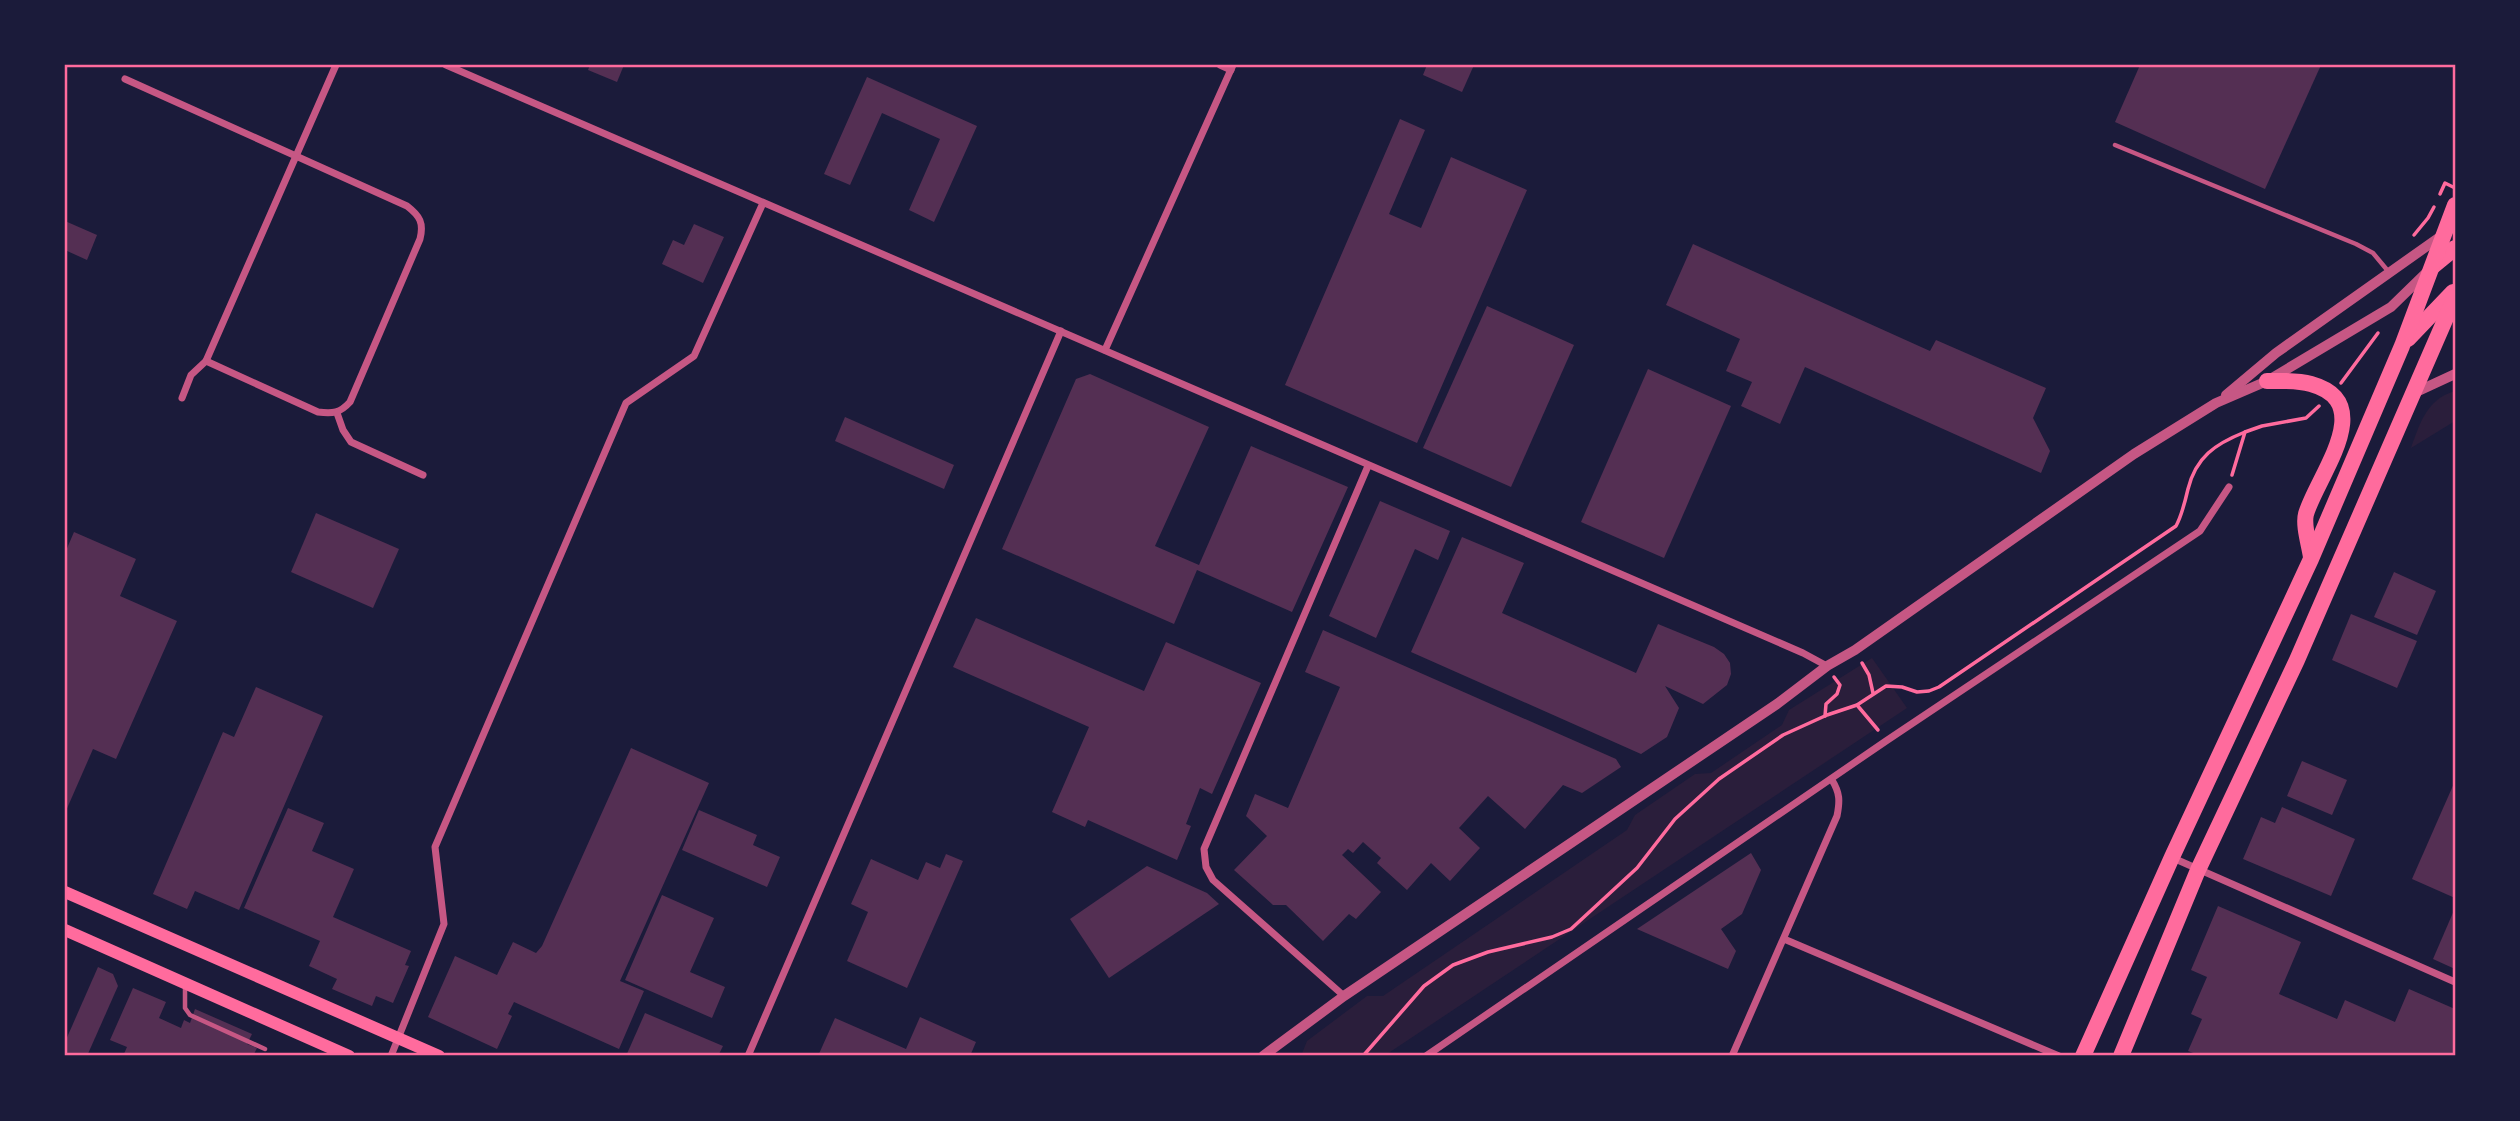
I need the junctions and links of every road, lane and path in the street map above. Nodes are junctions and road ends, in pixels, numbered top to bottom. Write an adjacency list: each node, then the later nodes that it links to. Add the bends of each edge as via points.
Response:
1 (336, 65): 7 (street)
2 (447, 65): 10 (street)
3 (1220, 65): 4 (street)
4 (1232, 67): 25 (street)
5 (125, 79): 7 (street)
6 (2115, 145): 17 (lane, via 2356,244 2373,253)
7 (296, 156): 26 (street); 33 (street, via 407,206 423,227 350,402)
8 (2449, 185): 9 (path, via 2445,183)
9 (2440, 195)
10 (763, 203): 22 (street); 54 (street, via 694,356 626,403 620,416 435,847 444,924)
11 (2455, 205): 13 (highway)
12 (2434, 207): 14 (path)
13 (2444, 234): 16 (highway); 17 (street)
14 (2409, 241)
15 (2455, 248): 16 (highway)
16 (2430, 268): 24 (highway); 28 (street, via 2391,307)
17 (2388, 272): 32 (street)
18 (2455, 290): 24 (highway)
19 (2455, 297): 23 (highway)
20 (2455, 323): 23 (highway)
21 (2381, 330): 30 (path)
22 (1061, 331): 25 (street); 59 (street)
23 (2437, 341): 29 (highway)
24 (2402, 346): 38 (highway)
25 (1105, 350): 35 (street)
26 (206, 362): 31 (street, via 191,374); 33 (street, via 318,412)
27 (2455, 374): 29 (street)
28 (2267, 381): 30 (highway, via 2306,383); 32 (street)
29 (2414, 393): 47 (highway, via 2297,660)
30 (2331, 396): 34 (path, via 2306,418); 38 (highway, via 2342,413 2343,430 2305,516)
31 (182, 398)
32 (2216, 403): 39 (street, via 2134,454)
33 (337, 413): 36 (street, via 351,442)
34 (2245, 432): 37 (path); 41 (path, via 2217,444 2202,457 2176,526 1939,687 1917,692 1886,686)
35 (1368, 466): 40 (street); 53 (street, via 1204,849 1213,880)
36 (423, 475)
37 (2229, 487): 44 (street, via 2200,531)
38 (2311, 559): 46 (highway)
39 (1855, 650): 40 (street); 41 (path, via 1870,675)
40 (1827, 666): 43 (path, via 1840,685 1826,704); 53 (street)
41 (1874, 693): 42 (path)
42 (1857, 705): 43 (path); 44 (path)
43 (1825, 716): 61 (path, via 1783,736 1719,779 1675,819 1637,868 1572,929 1453,965 1424,986)
44 (1886, 741): 45 (street)
45 (1832, 780): 50 (street, via 1839,791 1837,816); 62 (street)
46 (2172, 857): 47 (street); 65 (highway)
47 (2198, 870): 51 (street); 66 (highway)
48 (65, 892): 54 (main road)
49 (65, 930): 52 (main road)
50 (1784, 939): 63 (street); 64 (street)
51 (2455, 982)
52 (185, 983): 55 (lane, via 185,1009 190,1015); 56 (main road)
53 (1344, 996): 60 (street)
54 (399, 1037): 57 (street); 58 (main road)
55 (265, 1049)
56 (349, 1056)
57 (391, 1056)
58 (439, 1056)
59 (748, 1056)
60 (1263, 1056)
61 (1363, 1056)
62 (1426, 1056)
63 (1732, 1056)
64 (2059, 1056)
65 (2083, 1056)
66 (2122, 1056)

